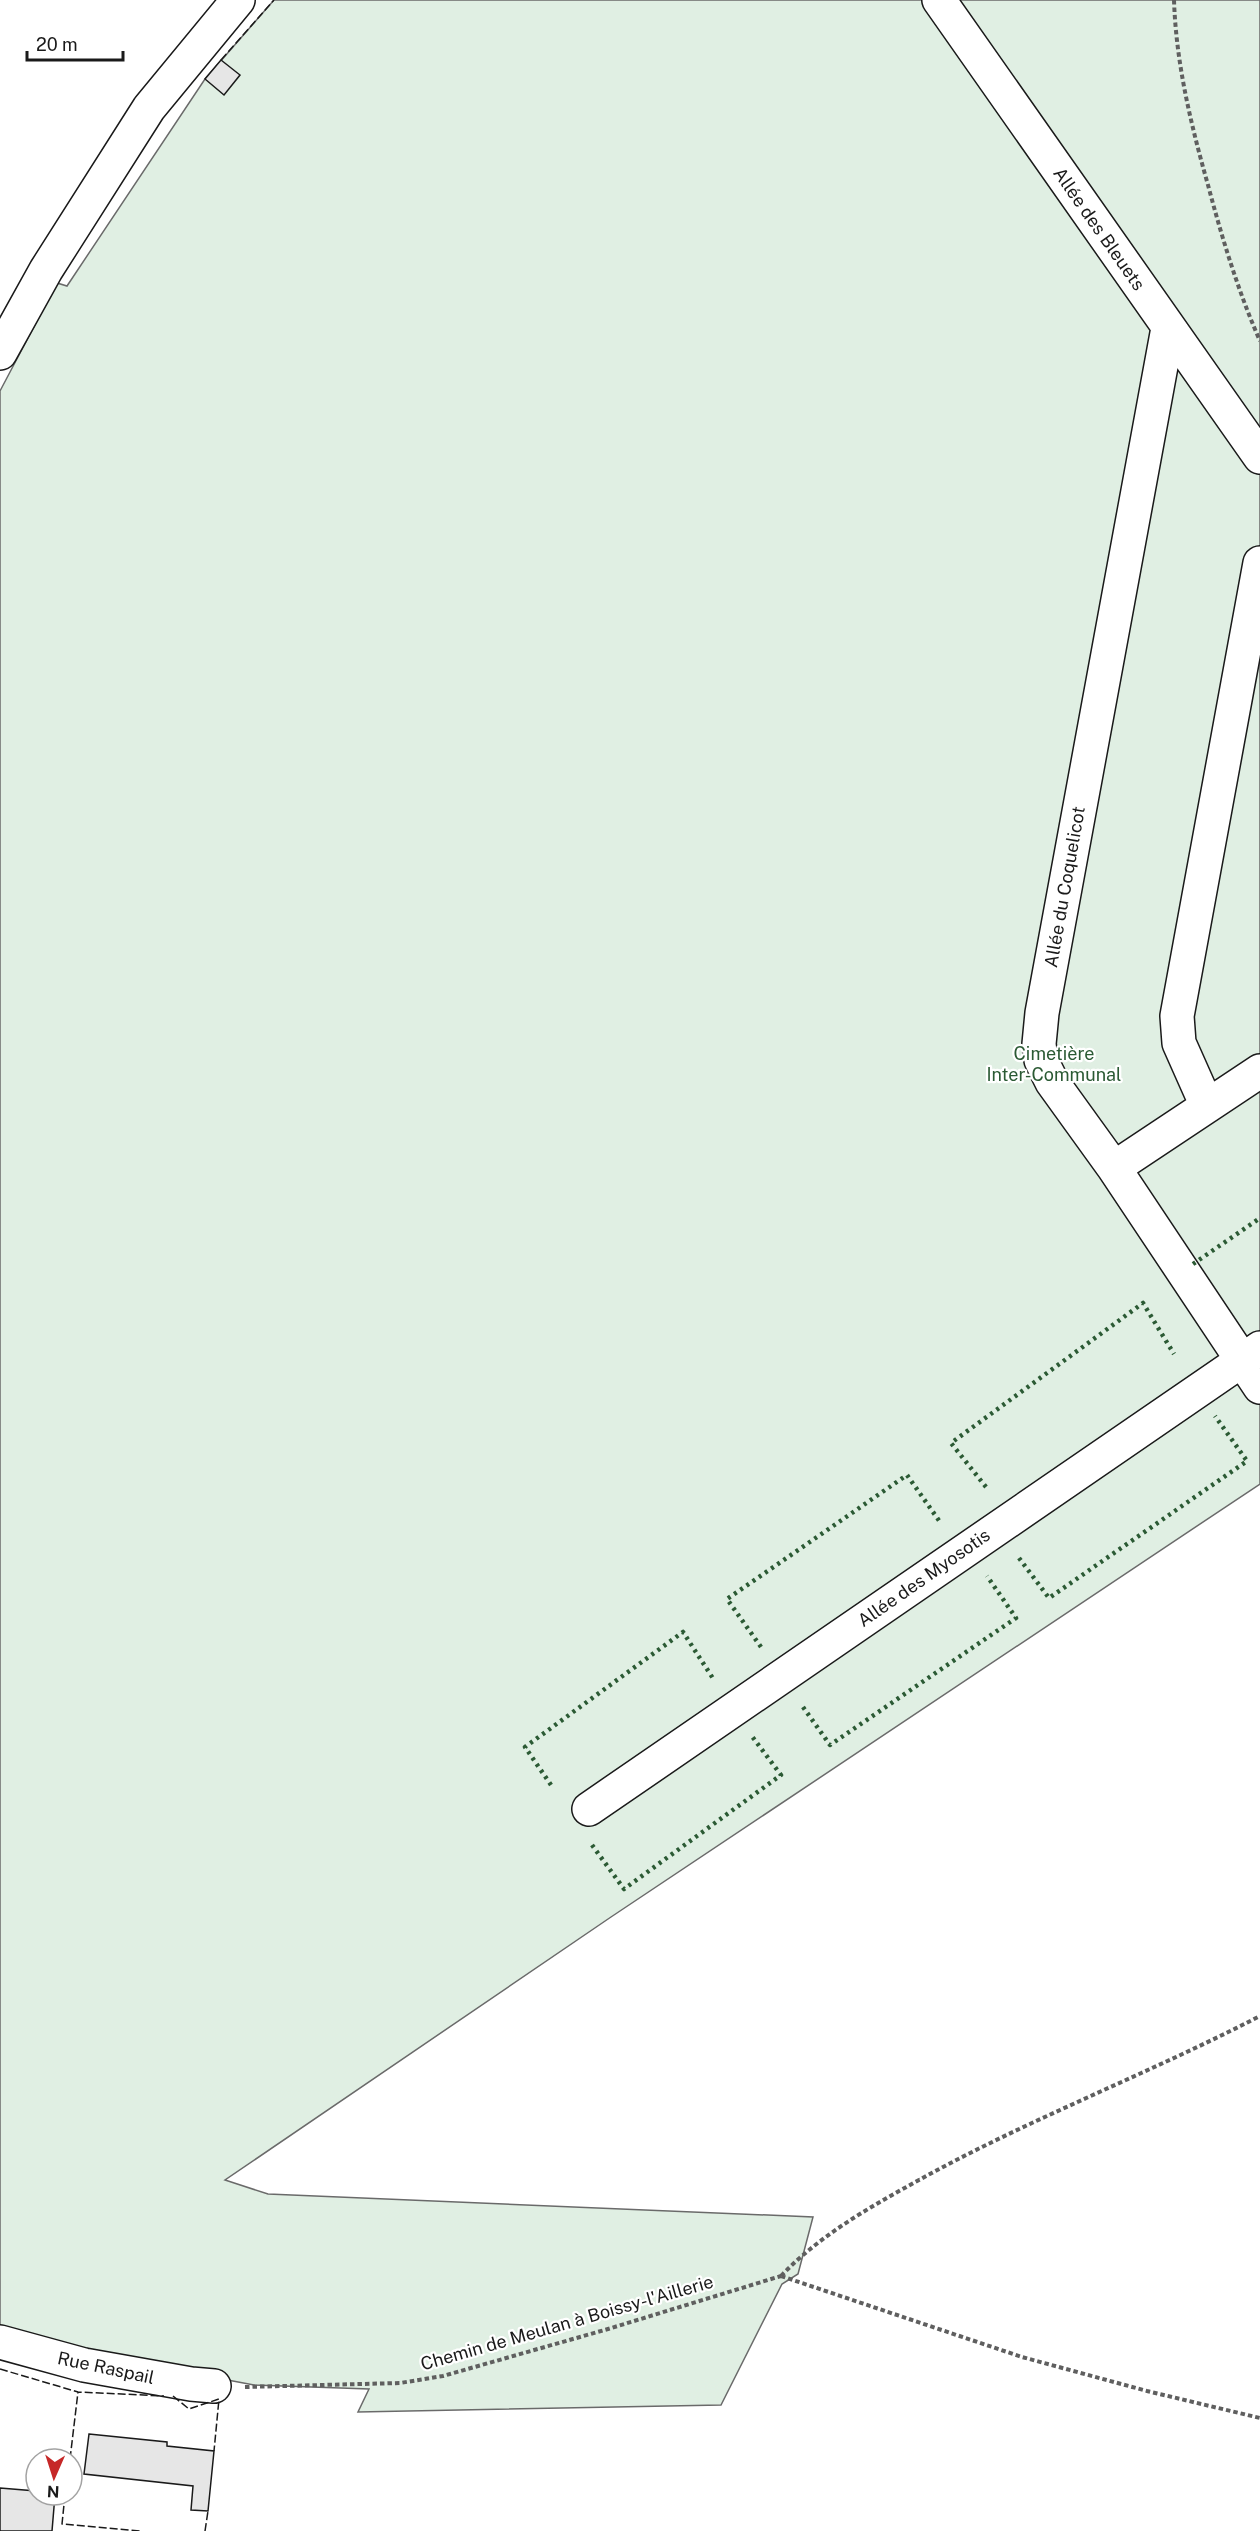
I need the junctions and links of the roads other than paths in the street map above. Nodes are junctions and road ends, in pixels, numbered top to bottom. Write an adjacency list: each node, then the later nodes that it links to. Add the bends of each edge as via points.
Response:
1 (238, 0): 4 (main road, via 149,108 46,270)
2 (939, 0): 3 (main road, Allée des Bleuets)
3 (1168, 328): 5 (main road, Allée des Bleuets); 9 (main road, Allée du Coquelicot, via 1038,1044 1052,1082)
4 (0, 353)
5 (1260, 457)
6 (1260, 563): 8 (main road, via 1177,1016 1179,1043)
7 (1260, 1071): 8 (main road)
8 (1207, 1106): 9 (main road)
9 (1114, 1168): 10 (main road, Allée du Coquelicot)
10 (1251, 1354): 11 (main road, Allée du Coquelicot); 12 (main road, Allée des Myosotis)
11 (1260, 1387)
12 (589, 1809)
13 (0, 2342): 14 (main road, Rue Raspail, via 84,2365)
14 (214, 2386)

